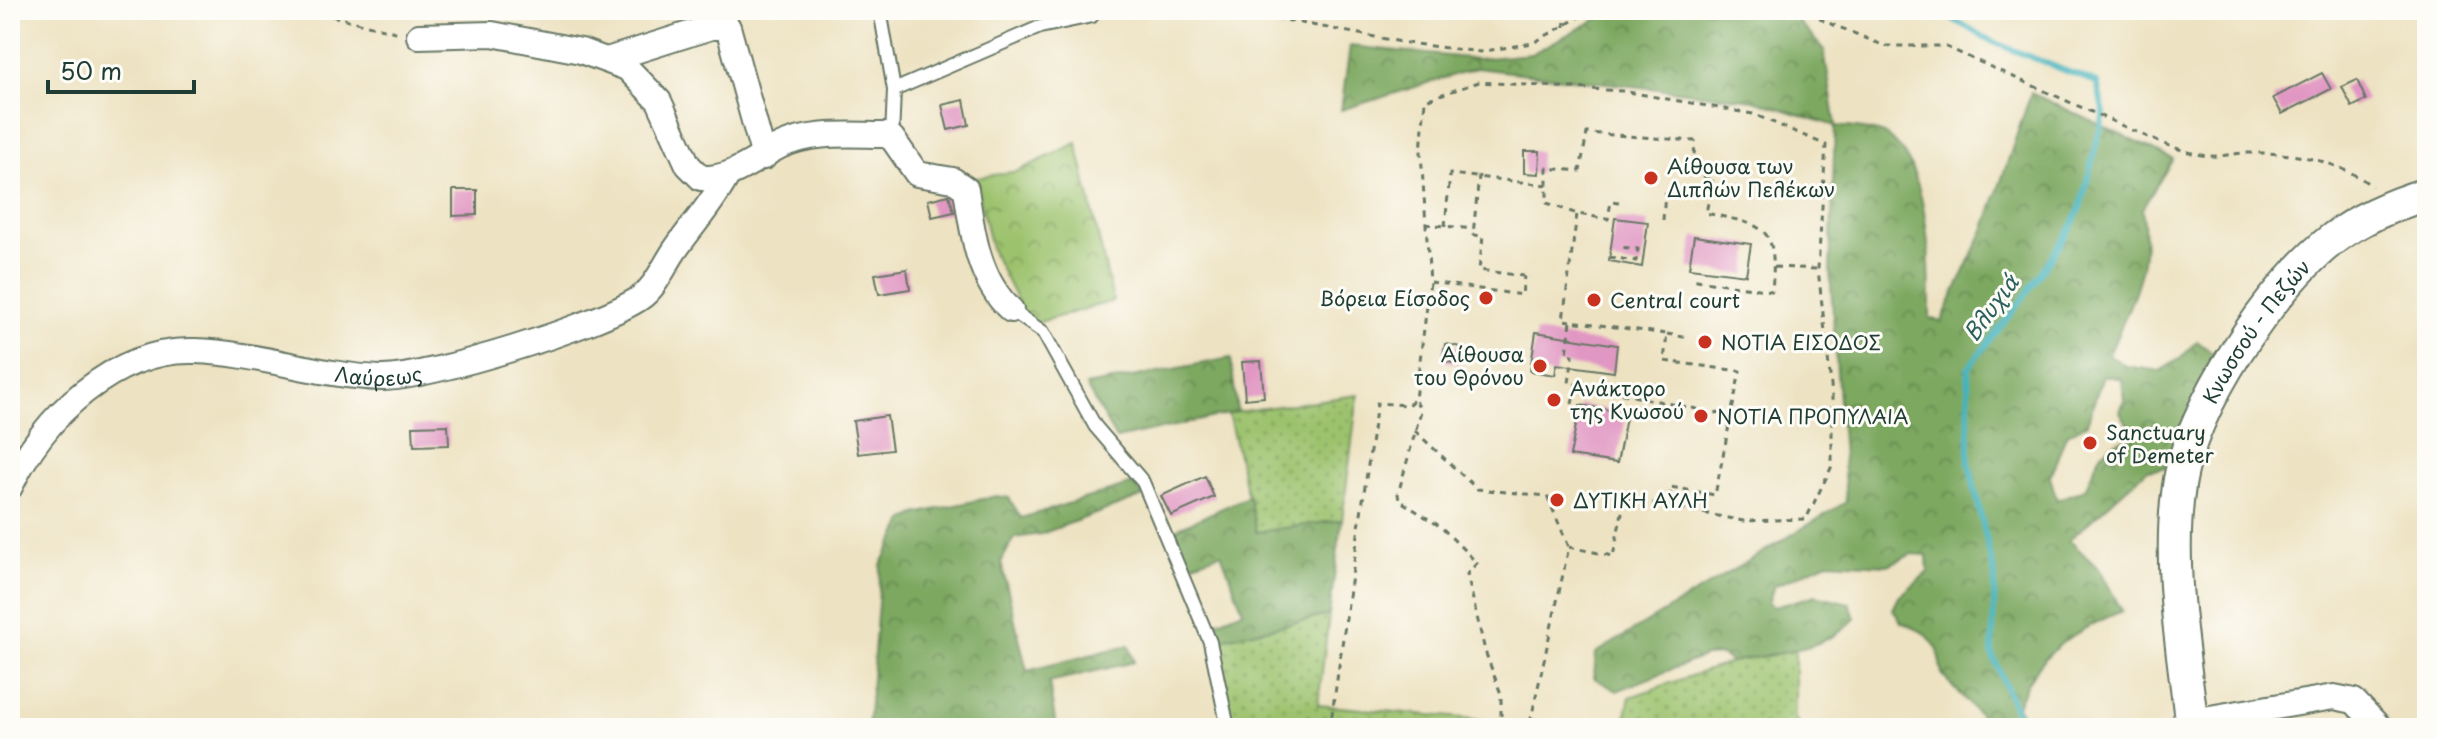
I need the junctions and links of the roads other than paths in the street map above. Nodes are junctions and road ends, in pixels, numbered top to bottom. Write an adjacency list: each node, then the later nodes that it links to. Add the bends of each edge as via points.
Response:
1 (880, 10): 5 (lane)
2 (1092, 16): 5 (lane, via 1040,27)
3 (419, 36): 4 (street, via 492,34)
4 (610, 59): 7 (street, via 711,27 728,27); 8 (street, via 643,81 659,101 688,165 701,178)
5 (894, 90): 6 (lane)
6 (892, 138): 7 (street, via 815,136); 10 (street, via 917,174 953,180 966,189 980,259 994,291)
7 (764, 157): 8 (street)
8 (727, 176): 11 (street, Λαύρεως, via 650,289 606,315 403,377 325,373 208,352 154,356 85,390 38,443)
9 (2427, 194): 12 (main road, Κνωσσού - Πεζών, via 2394,205 2334,238 2295,276 2222,378 2186,451 2174,542)
10 (1011, 310): 13 (lane, via 1043,332 1095,426 1143,482 1210,642)
11 (10, 487)
12 (2192, 724): 14 (street, via 2334,697 2354,701)
13 (1228, 728)
14 (2380, 728)

